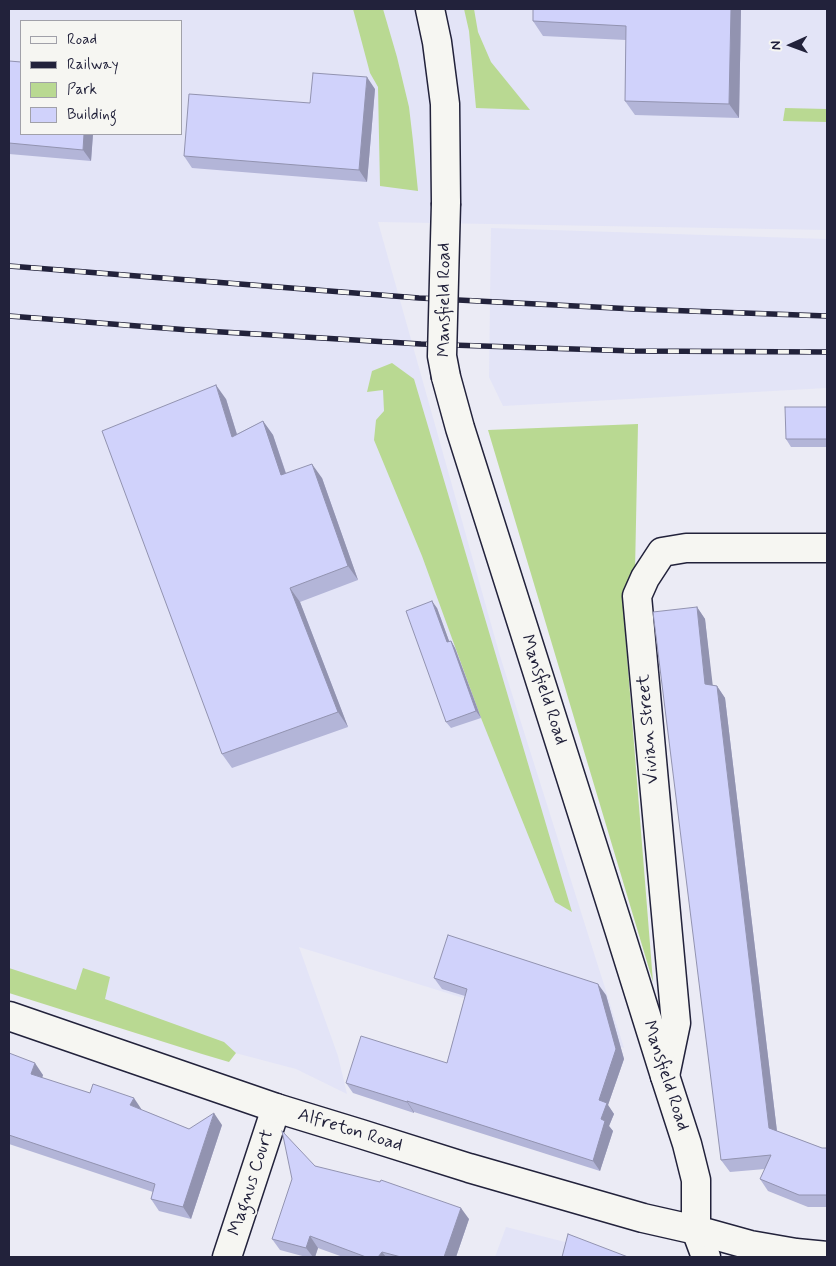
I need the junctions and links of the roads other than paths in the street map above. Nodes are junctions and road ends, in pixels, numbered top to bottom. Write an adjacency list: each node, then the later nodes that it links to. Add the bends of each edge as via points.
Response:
1 (430, 9): 4 (street, Mansfield Road, bridge, via 446,104 442,356 446,377)
2 (827, 548): 4 (street, Vivian Street, via 686,548 662,552 637,596 676,1023)
3 (9, 1016): 5 (street, Alfreton Road)
4 (664, 1076): 6 (street, Mansfield Road, via 696,1180)
5 (276, 1108): 6 (street, Alfreton Road, via 469,1168); 8 (street, Magnus Court)
6 (696, 1230): 7 (street, via 750,1244); 9 (street)
7 (827, 1256)
8 (227, 1257)
9 (706, 1257)

